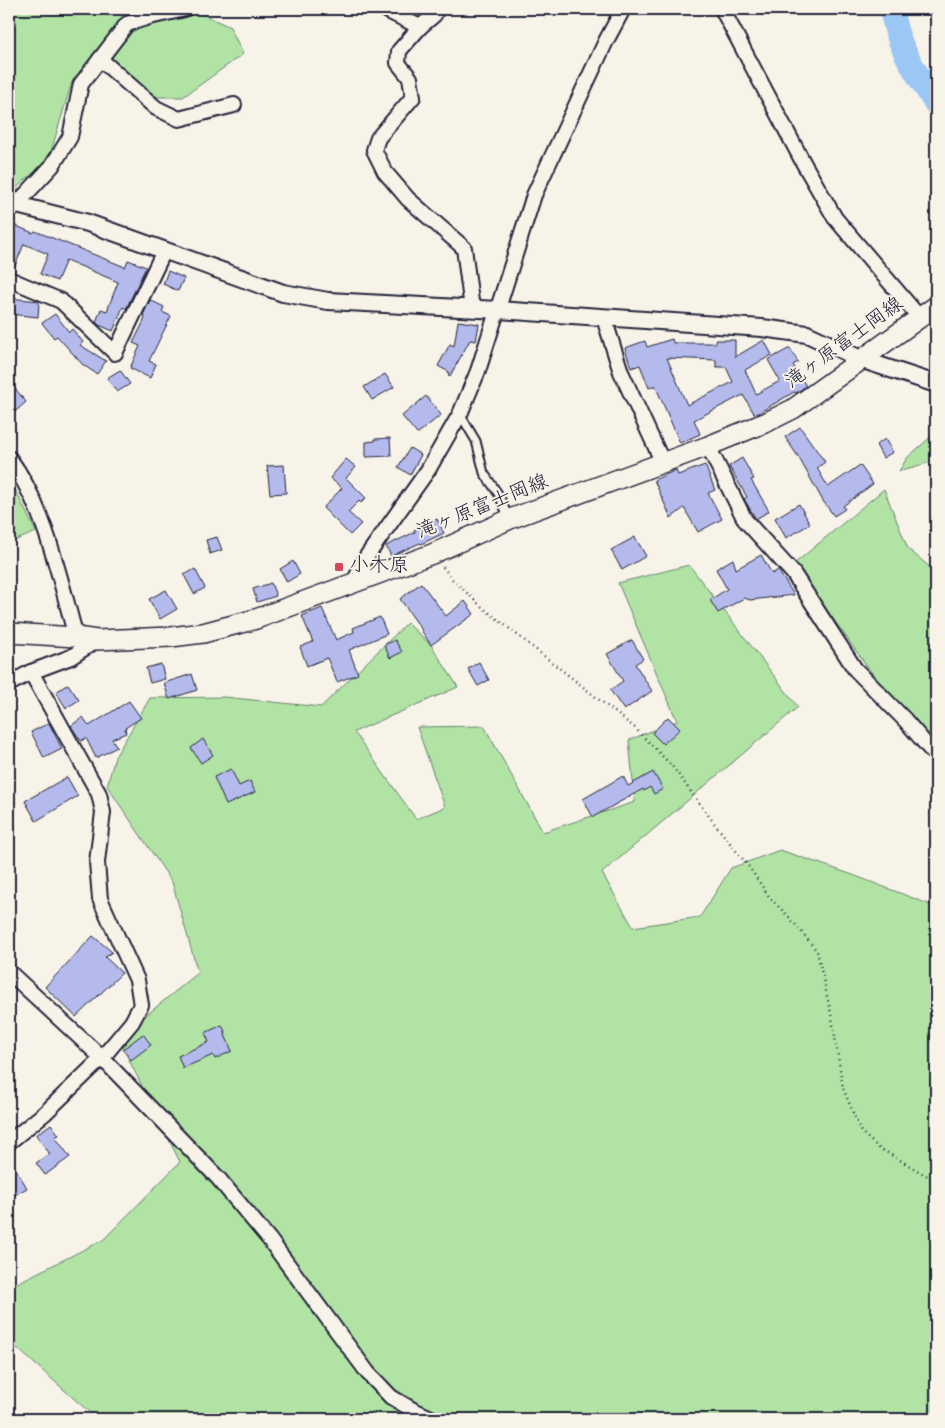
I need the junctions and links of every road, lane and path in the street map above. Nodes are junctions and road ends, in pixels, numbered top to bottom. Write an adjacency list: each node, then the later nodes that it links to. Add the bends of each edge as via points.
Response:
1 (185, 9): 7 (street, via 127,24)
2 (384, 9): 6 (street)
3 (437, 9): 6 (street)
4 (623, 9): 14 (street, via 534,196)
5 (722, 9): 16 (street, via 835,218)
6 (420, 27): 13 (street, via 399,51 398,63 410,78 413,97 378,138 374,150 385,172 408,198 464,248)
7 (100, 59): 8 (street, via 156,108 179,119); 9 (street, via 81,84 70,137 52,166)
8 (234, 105)
9 (12, 204): 10 (street, via 88,223)
10 (164, 251): 11 (street, via 115,353 61,301); 13 (street, via 292,295 328,301)
11 (9, 279)
12 (936, 306): 16 (main road, 滝ヶ原富士岡線)
13 (472, 309): 14 (street)
14 (498, 310): 15 (street); 19 (street)
15 (604, 318): 17 (street, via 762,328 806,334); 22 (street, via 621,372)
16 (920, 318): 17 (main road, 滝ヶ原富士岡線)
17 (863, 360): 18 (street); 20 (main road, 滝ヶ原富士岡線, via 794,409)
18 (936, 384)
19 (460, 414): 23 (lane, via 476,441 484,473); 25 (street, via 428,470 367,556)
20 (708, 446): 22 (main road, 滝ヶ原富士岡線); 31 (street, via 746,520 793,573 855,669)
21 (9, 458): 27 (street, via 33,499 52,550)
22 (663, 463): 23 (main road, 滝ヶ原富士岡線)
23 (510, 519): 24 (main road, 滝ヶ原富士岡線)
24 (432, 554): 25 (main road, 滝ヶ原富士岡線); 35 (path, via 482,607 635,728 672,766 770,898 817,951 832,1018 842,1088 861,1132 879,1148)
25 (354, 582): 28 (main road, 滝ヶ原富士岡線, via 256,619 203,633)
26 (9, 633): 27 (main road, 滝ヶ原富士岡線)
27 (76, 637): 28 (main road, 滝ヶ原富士岡線)
28 (97, 640): 29 (street, via 71,657)
29 (31, 672): 30 (street); 33 (street, via 99,794 103,812 97,862 100,899 137,980 141,1005 132,1022)
30 (9, 684)
31 (936, 756)
32 (9, 972): 33 (street)
33 (102, 1058): 34 (street, via 45,1113); 36 (street, via 218,1178 269,1239 368,1373 391,1397)
34 (9, 1142)
35 (936, 1181)
36 (434, 1419)

